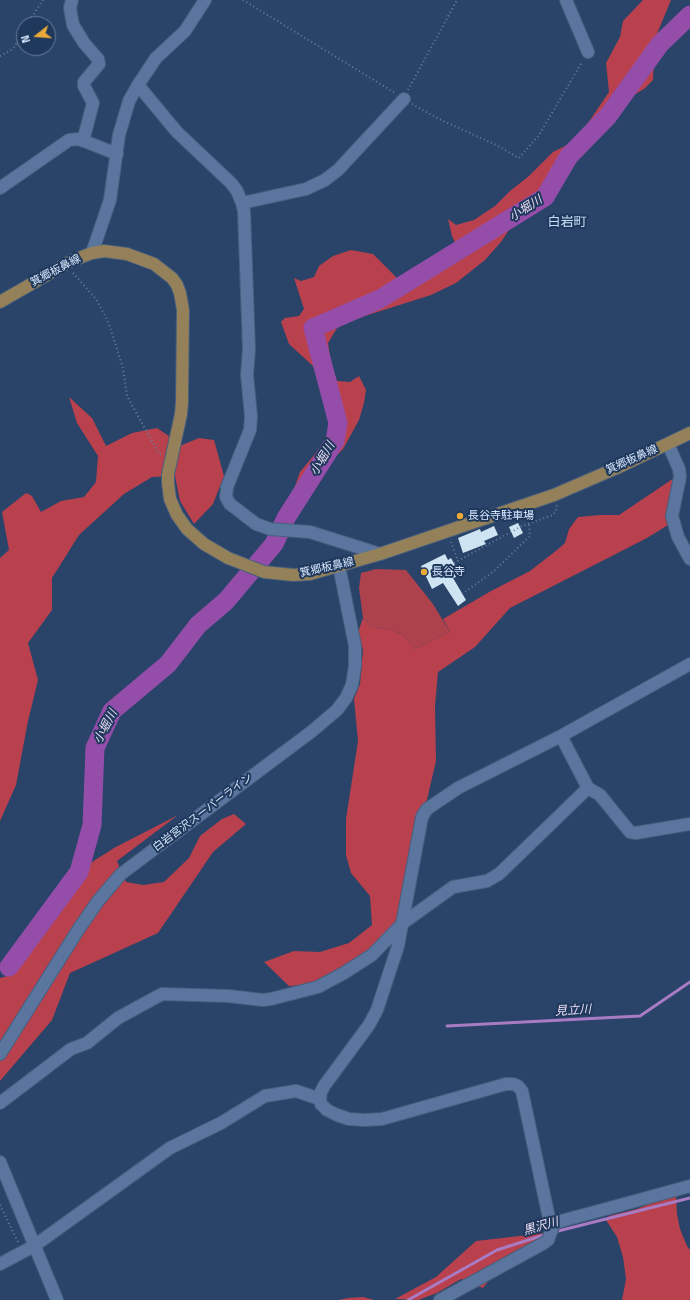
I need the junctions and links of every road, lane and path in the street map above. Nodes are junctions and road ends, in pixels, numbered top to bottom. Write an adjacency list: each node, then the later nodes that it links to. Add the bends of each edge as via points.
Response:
1 (42, 0): 7 (path)
2 (72, 0): 13 (street, via 70,8 73,25 99,64 84,82 94,103)
3 (205, 0): 11 (street, via 185,31 156,58)
4 (244, 0): 12 (path)
5 (457, 0): 12 (path)
6 (566, 0): 9 (street)
7 (32, 16)
8 (16, 44): 10 (path)
9 (588, 52): 12 (path, via 539,134 519,158)
10 (0, 56)
11 (138, 85): 14 (street, via 129,101 119,135); 16 (street, via 177,132 231,183)
12 (404, 99): 16 (street, via 338,170 325,180 306,189)
13 (83, 141): 14 (street); 15 (street, via 69,140)
14 (117, 154): 17 (street, via 110,200)
15 (0, 188)
16 (242, 203): 26 (street, via 249,342 247,374 250,430 227,487 226,497 230,504 256,524 270,529 310,532)
17 (92, 253): 18 (main road, 箕郷板鼻線); 22 (main road, 箕郷板鼻線, via 104,251 127,254 154,264 172,278 180,293 183,310 182,402)
18 (65, 265): 19 (main road, 箕郷板鼻線); 22 (path, via 96,299 108,321 123,368 127,396 158,452)
19 (0, 302)
20 (690, 433): 21 (main road, 箕郷板鼻線)
21 (668, 444): 23 (main road, 箕郷板鼻線); 27 (street, via 680,477 672,516 678,537)
22 (170, 463): 30 (main road, 箕郷板鼻線, via 168,490 177,516 187,529 213,550 264,572 310,574)
23 (554, 495): 24 (path, via 556,511); 25 (main road, 箕郷板鼻線)
24 (529, 524): 28 (path); 31 (path, via 530,536 494,571)
25 (448, 532): 26 (main road, 箕郷板鼻線); 28 (path)
26 (380, 554): 30 (main road, 箕郷板鼻線)
27 (690, 559)
28 (458, 561): 29 (path)
29 (454, 563)
30 (339, 566): 37 (street, 白岩宮沢スーパーライン, via 355,646 352,685 346,698 337,710 311,732 121,874 78,930)
31 (462, 594)
32 (690, 664): 33 (street)
33 (561, 736): 34 (street); 36 (street, via 458,788 422,816)
34 (588, 788): 35 (street, via 600,795 626,829 632,833); 36 (street, via 499,874 487,881 453,887)
35 (690, 824)
36 (402, 923): 38 (street, via 398,946 377,1010 369,1025 324,1086); 39 (street, via 372,955 318,988 263,1000 162,994 118,1018 87,1043 71,1049)
37 (0, 1054)
38 (320, 1099): 43 (street, via 327,1110 349,1119 382,1119 506,1084 518,1086 522,1091 549,1218); 44 (street, via 296,1091 265,1096 221,1123 170,1148)
39 (1, 1103)
40 (0, 1162): 44 (street)
41 (690, 1186): 43 (street)
42 (0, 1205): 45 (path)
43 (554, 1224): 48 (street, via 548,1240 544,1243)
44 (34, 1246): 45 (street); 47 (street)
45 (23, 1252): 46 (street)
46 (0, 1264)
47 (57, 1300)
48 (440, 1300)

